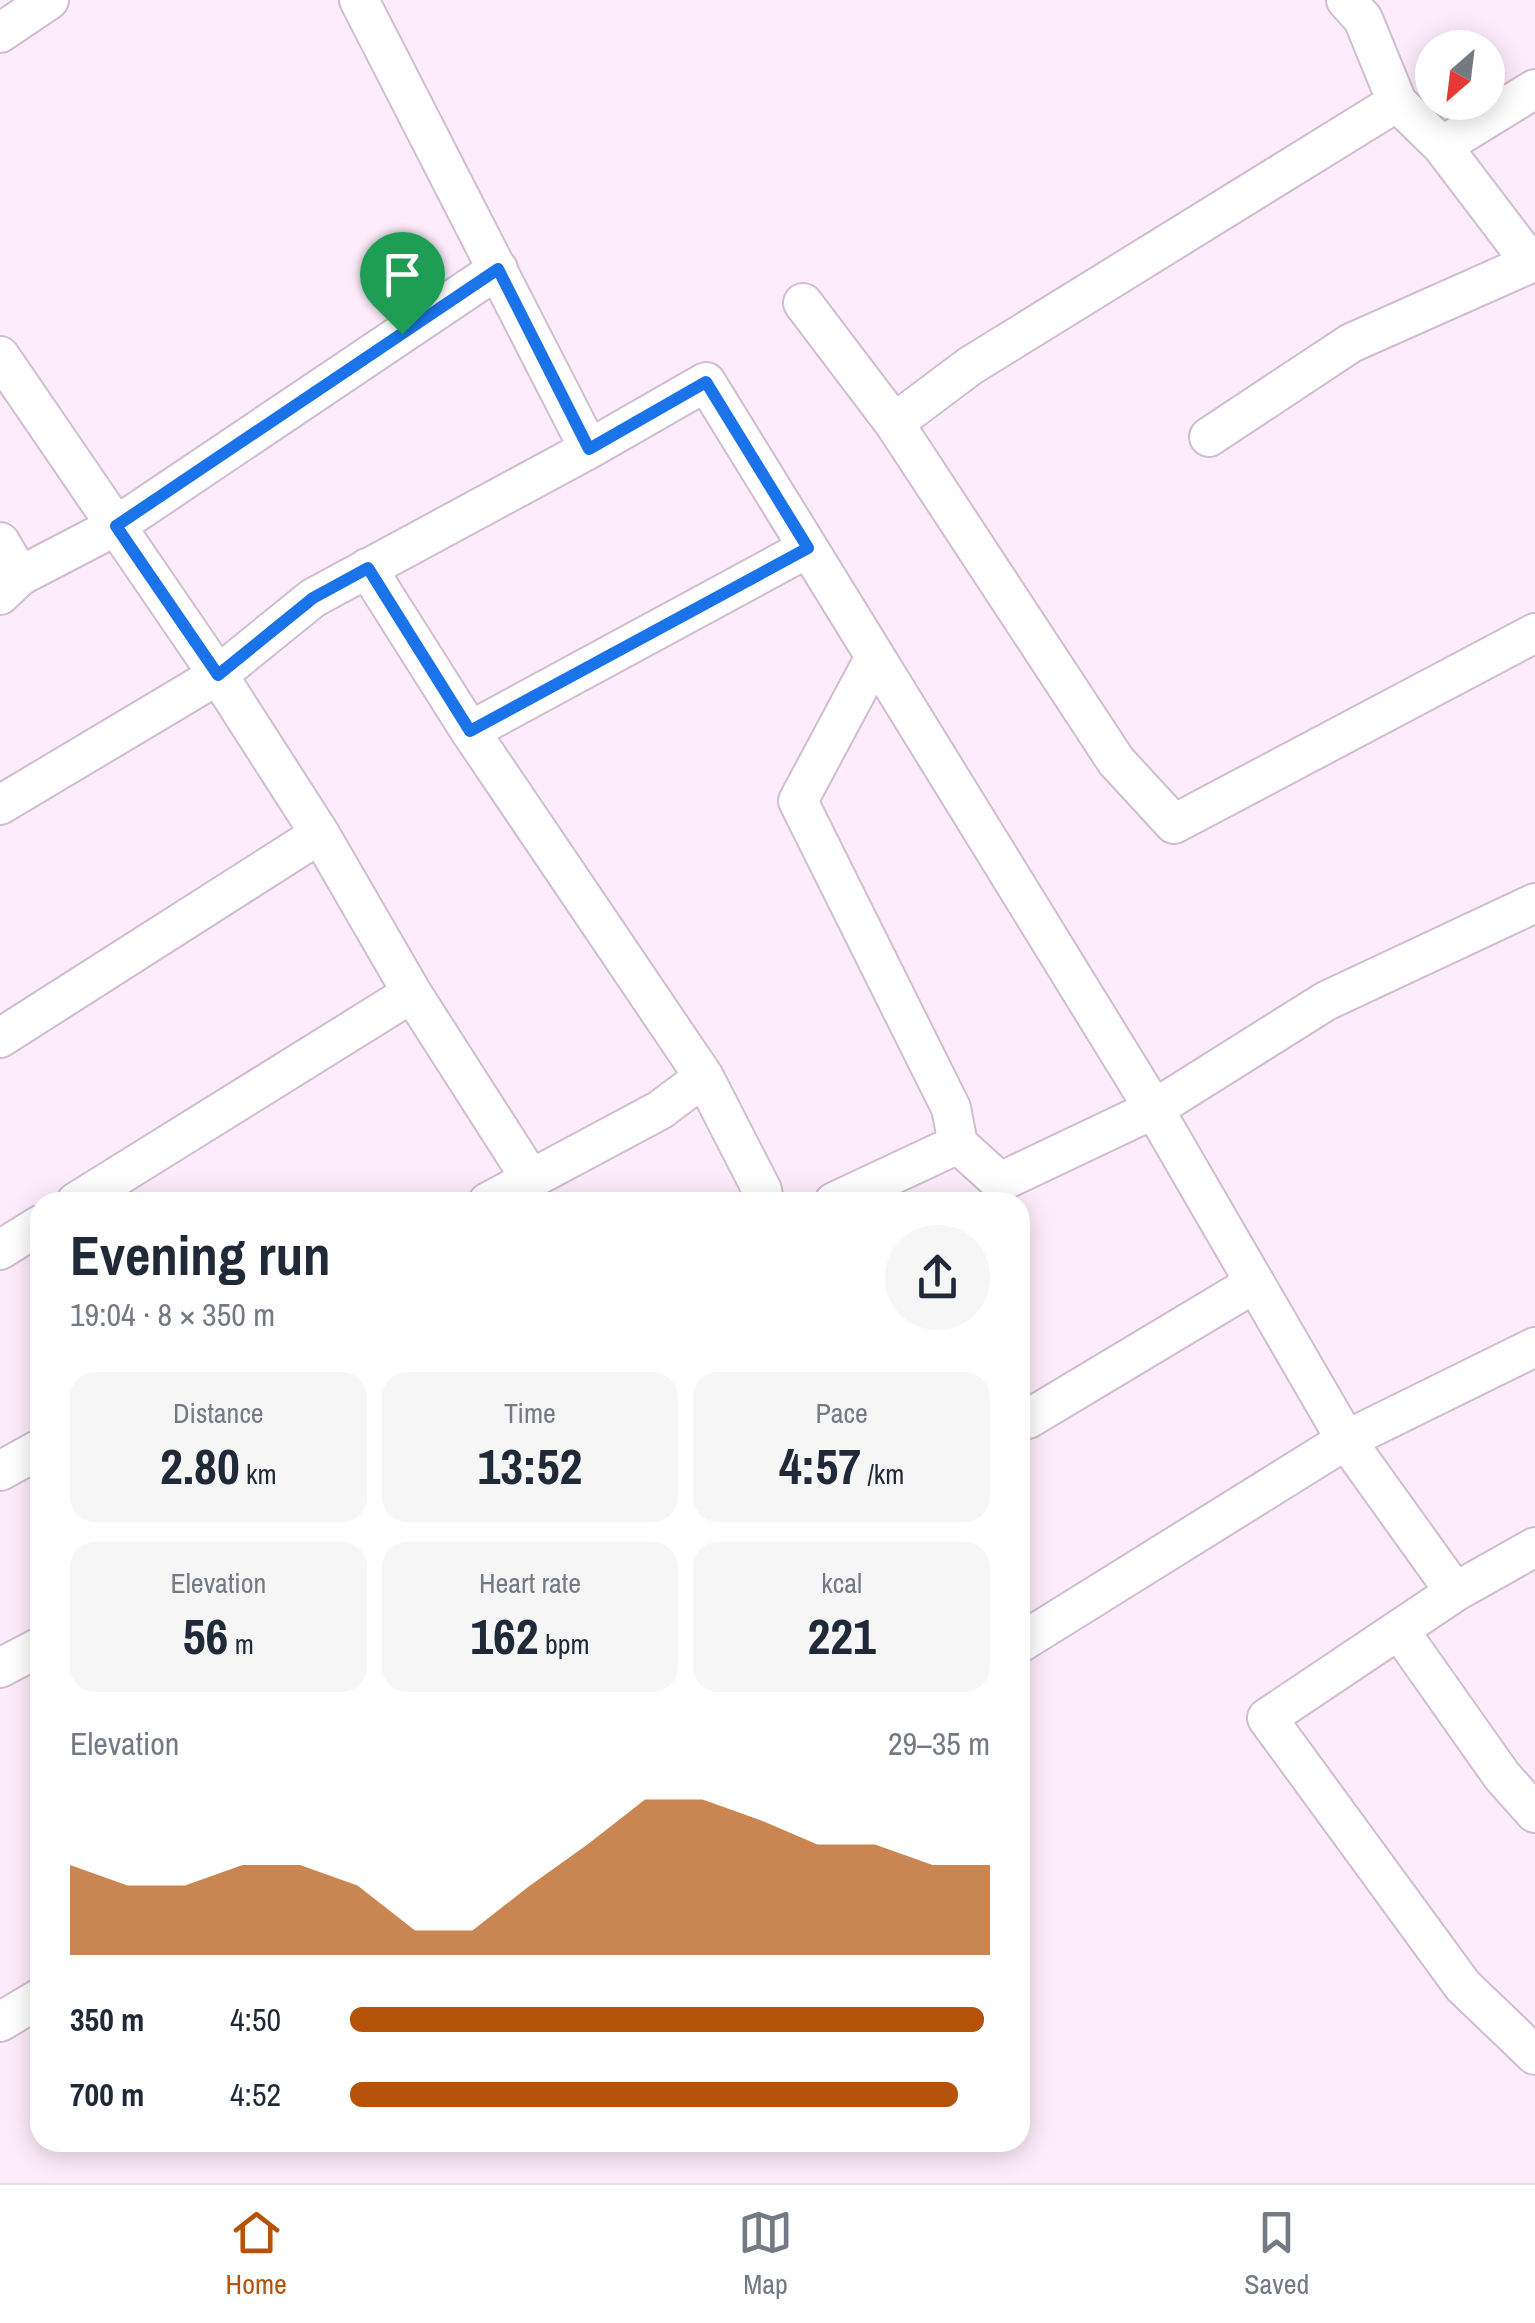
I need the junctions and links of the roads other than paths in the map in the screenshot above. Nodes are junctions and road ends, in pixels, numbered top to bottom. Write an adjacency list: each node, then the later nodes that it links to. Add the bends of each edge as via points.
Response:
1 (50, 0): 4 (street)
2 (359, 0): 9 (street)
3 (1367, 6): 6 (street)
4 (0, 33)
5 (1535, 89): 7 (street)
6 (1396, 102): 7 (street); 12 (street, via 970,366)
7 (1442, 146): 8 (street)
8 (1534, 265): 13 (street, via 1351,343)
9 (498, 269): 14 (street); 15 (street)
10 (803, 303): 12 (street)
11 (0, 356): 15 (street)
12 (894, 423): 20 (street, via 1116,760 1174,824)
13 (1209, 437)
14 (589, 449): 17 (street, via 706,382); 18 (street)
15 (116, 526): 19 (street); 22 (street)
16 (0, 542): 19 (street)
17 (808, 548): 21 (street); 23 (street)
18 (368, 568): 22 (street, via 313,598); 23 (street)
19 (10, 586)
20 (1535, 633)
21 (875, 656): 30 (street); 31 (street, via 798,801 951,1108)
22 (218, 675): 24 (street); 25 (street)
23 (470, 731): 29 (street)
24 (0, 805)
25 (320, 834): 27 (street); 28 (street)
26 (1535, 903): 30 (street, via 1326,1001)
27 (412, 993): 32 (street); 33 (street)
28 (0, 1038)
29 (704, 1078): 32 (street, via 660,1110); 35 (street)
30 (1154, 1109): 31 (street, via 1000,1182); 39 (street)
31 (958, 1144): 36 (street)
32 (531, 1179): 34 (street)
33 (92, 1192)
34 (507, 1192)
35 (762, 1192)
36 (855, 1192)
37 (30, 1231): 38 (street)
38 (0, 1250)
39 (1255, 1283): 41 (street); 42 (street)
40 (1535, 1347): 42 (street)
41 (1030, 1418)
42 (1346, 1440): 46 (street); 48 (street)
43 (30, 1456): 44 (street)
44 (0, 1472)
45 (1535, 1547): 46 (street)
46 (1455, 1592): 47 (street)
47 (1399, 1630): 51 (street); 54 (street, via 1267,1718 1463,1986)
48 (1030, 1637)
49 (30, 1652): 50 (street)
50 (0, 1668)
51 (1535, 1813)
52 (30, 2004): 53 (street)
53 (0, 2022)
54 (1535, 2055)

